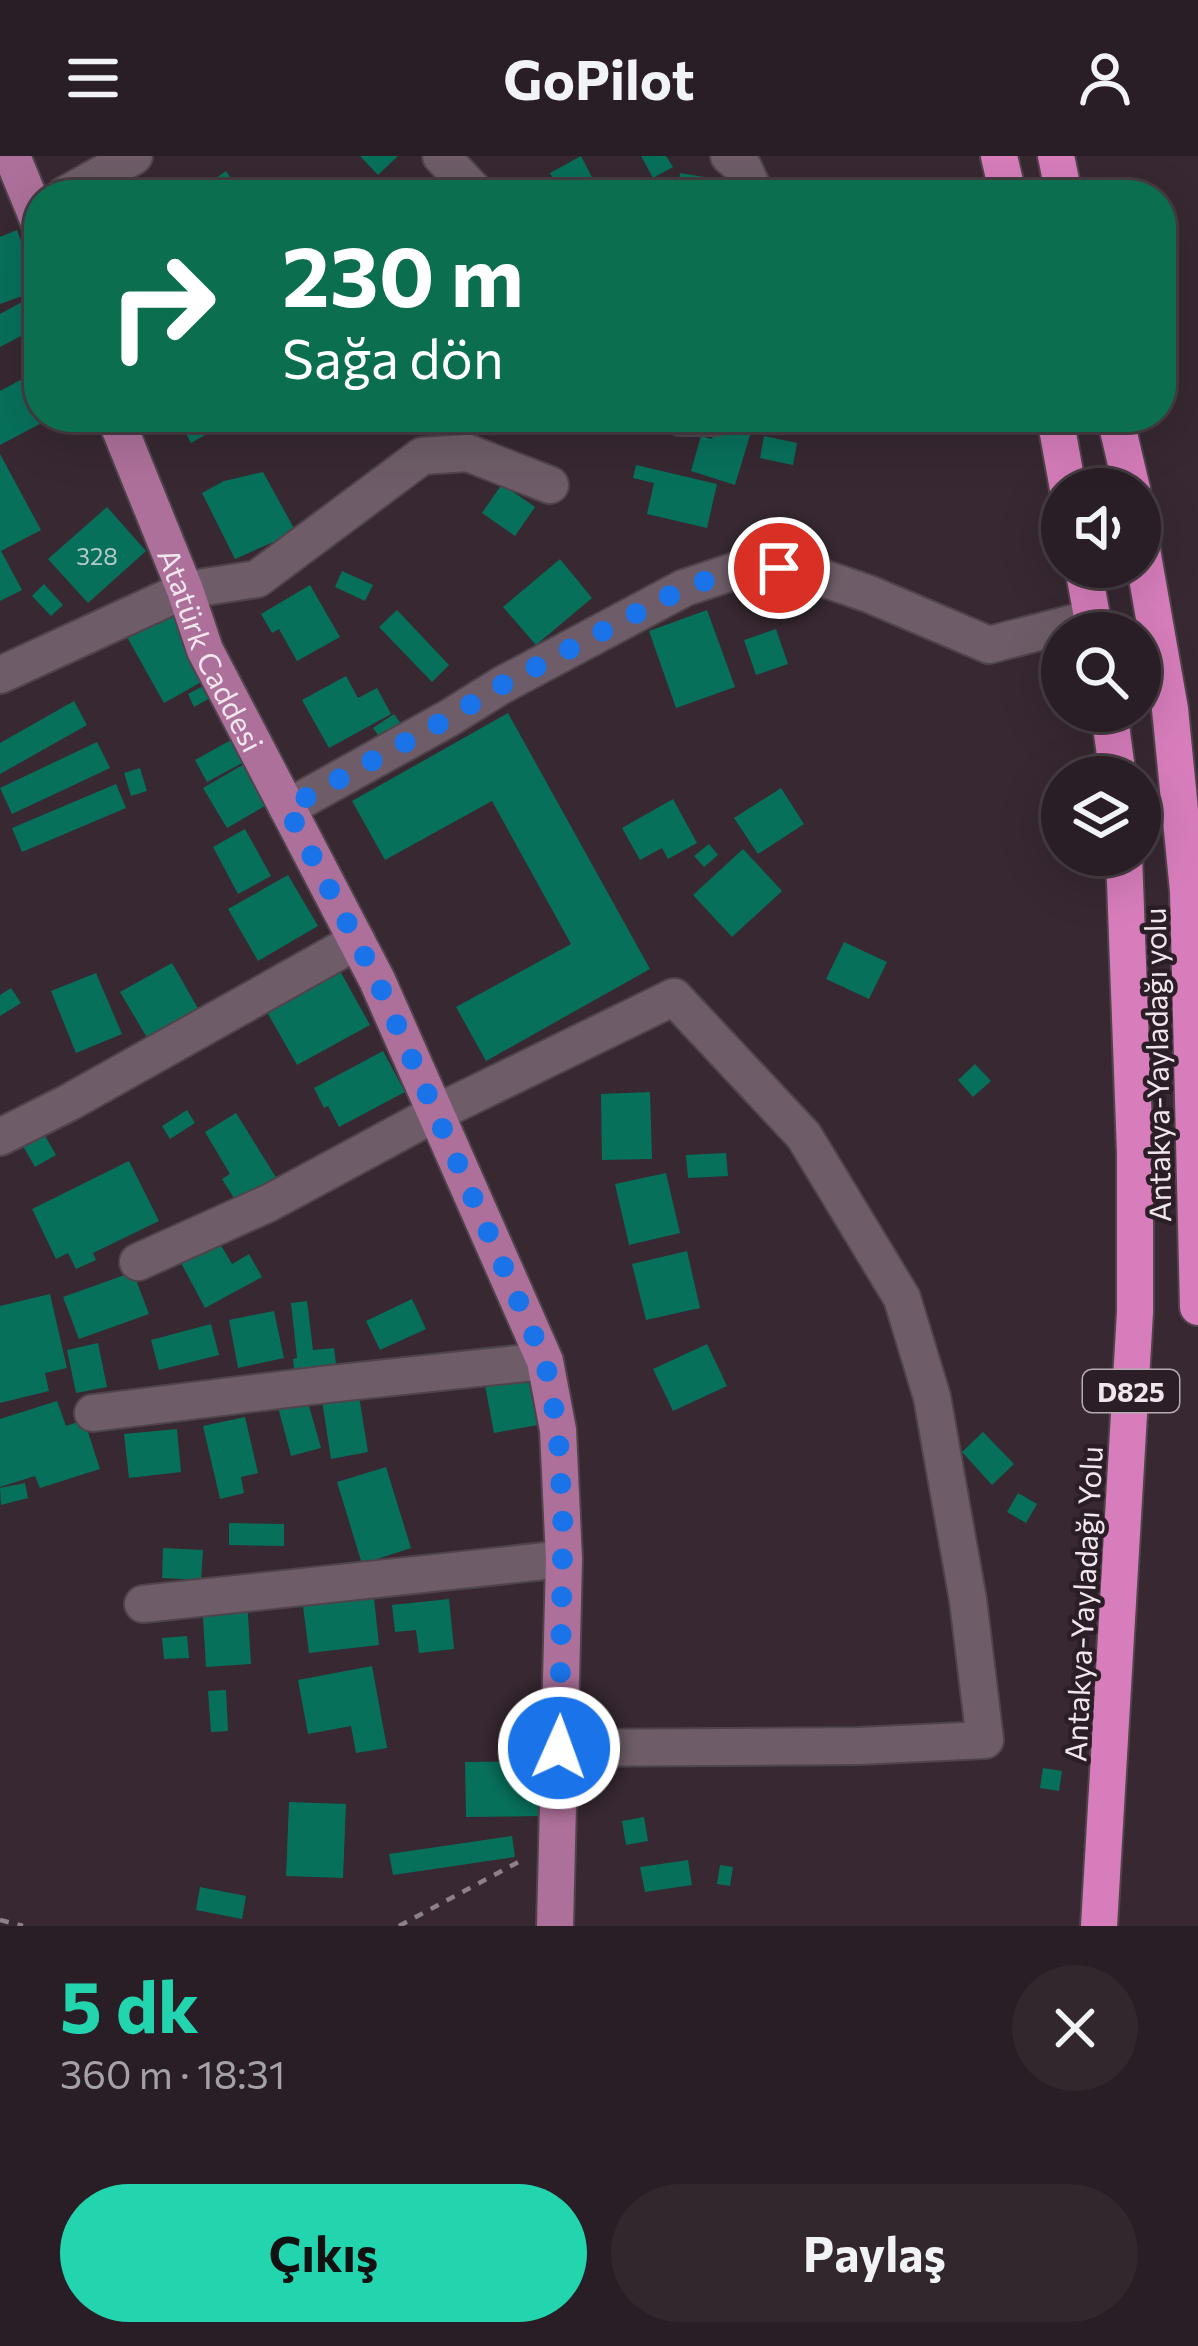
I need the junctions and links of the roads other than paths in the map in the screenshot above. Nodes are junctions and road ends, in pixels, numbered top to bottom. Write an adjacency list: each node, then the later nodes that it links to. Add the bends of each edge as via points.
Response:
1 (441, 156): 3 (street)
2 (729, 156): 4 (street)
3 (464, 180)
4 (749, 180)
5 (121, 432): 12 (main road, Atatürk Caddesi)
6 (1057, 432): 8 (highway)
7 (1119, 432): 9 (highway)
8 (1064, 468)
9 (1127, 468)
10 (550, 485): 12 (street, via 468,453 422,456 257,579)
11 (1149, 588): 21 (highway, Antakya-Yayladağı yolu, via 1187,891)
12 (185, 590): 14 (street); 15 (main road, Atatürk Caddesi, via 205,650)
13 (1041, 635): 15 (street, via 989,645 805,572 753,565 684,588)
14 (0, 675)
15 (287, 808): 17 (main road, Atatürk Caddesi)
16 (1125, 876): 28 (highway, Antakya-Yayladağı Yolu / D825, via 1135,1312)
17 (357, 941): 18 (main road, Atatürk Caddesi); 19 (street)
18 (434, 1114): 20 (street); 22 (main road, Atatürk Caddesi); 26 (street, via 674,997 804,1136 902,1298 932,1397 985,1740)
19 (0, 1137)
20 (138, 1262)
21 (1198, 1307)
22 (545, 1361): 23 (street); 24 (main road, Atatürk Caddesi, via 558,1430)
23 (93, 1413)
24 (564, 1558): 25 (street); 26 (main road, Atatürk Caddesi)
25 (143, 1604)
26 (559, 1748): 27 (main road, Atatürk Caddesi)
27 (555, 1917)
28 (1099, 1926)

